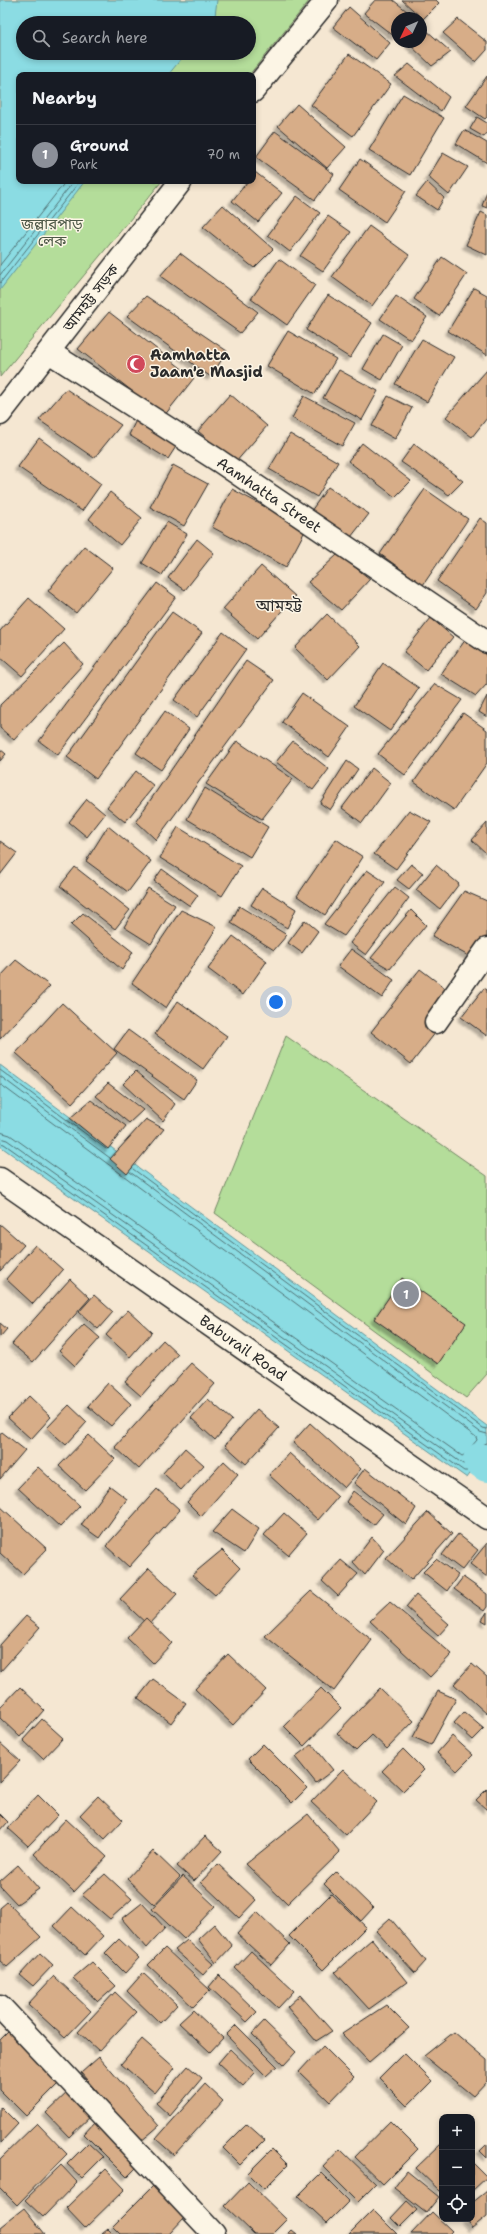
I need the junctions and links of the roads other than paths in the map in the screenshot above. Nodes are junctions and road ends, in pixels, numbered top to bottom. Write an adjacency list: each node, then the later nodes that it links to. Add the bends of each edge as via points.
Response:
1 (328, 0): 2 (street)
2 (256, 87)
3 (180, 184): 4 (street, আমহট্ট সড়ক)
4 (49, 352): 5 (street, আমহট্ট সড়ক); 6 (street, Aamhatta Street, via 219,462)
5 (0, 414)
6 (487, 642)
7 (487, 949): 8 (street)
8 (436, 1022)
9 (0, 1179): 10 (street, Baburail Road)
10 (487, 1518)
11 (0, 2006): 12 (street)
12 (214, 2234)

